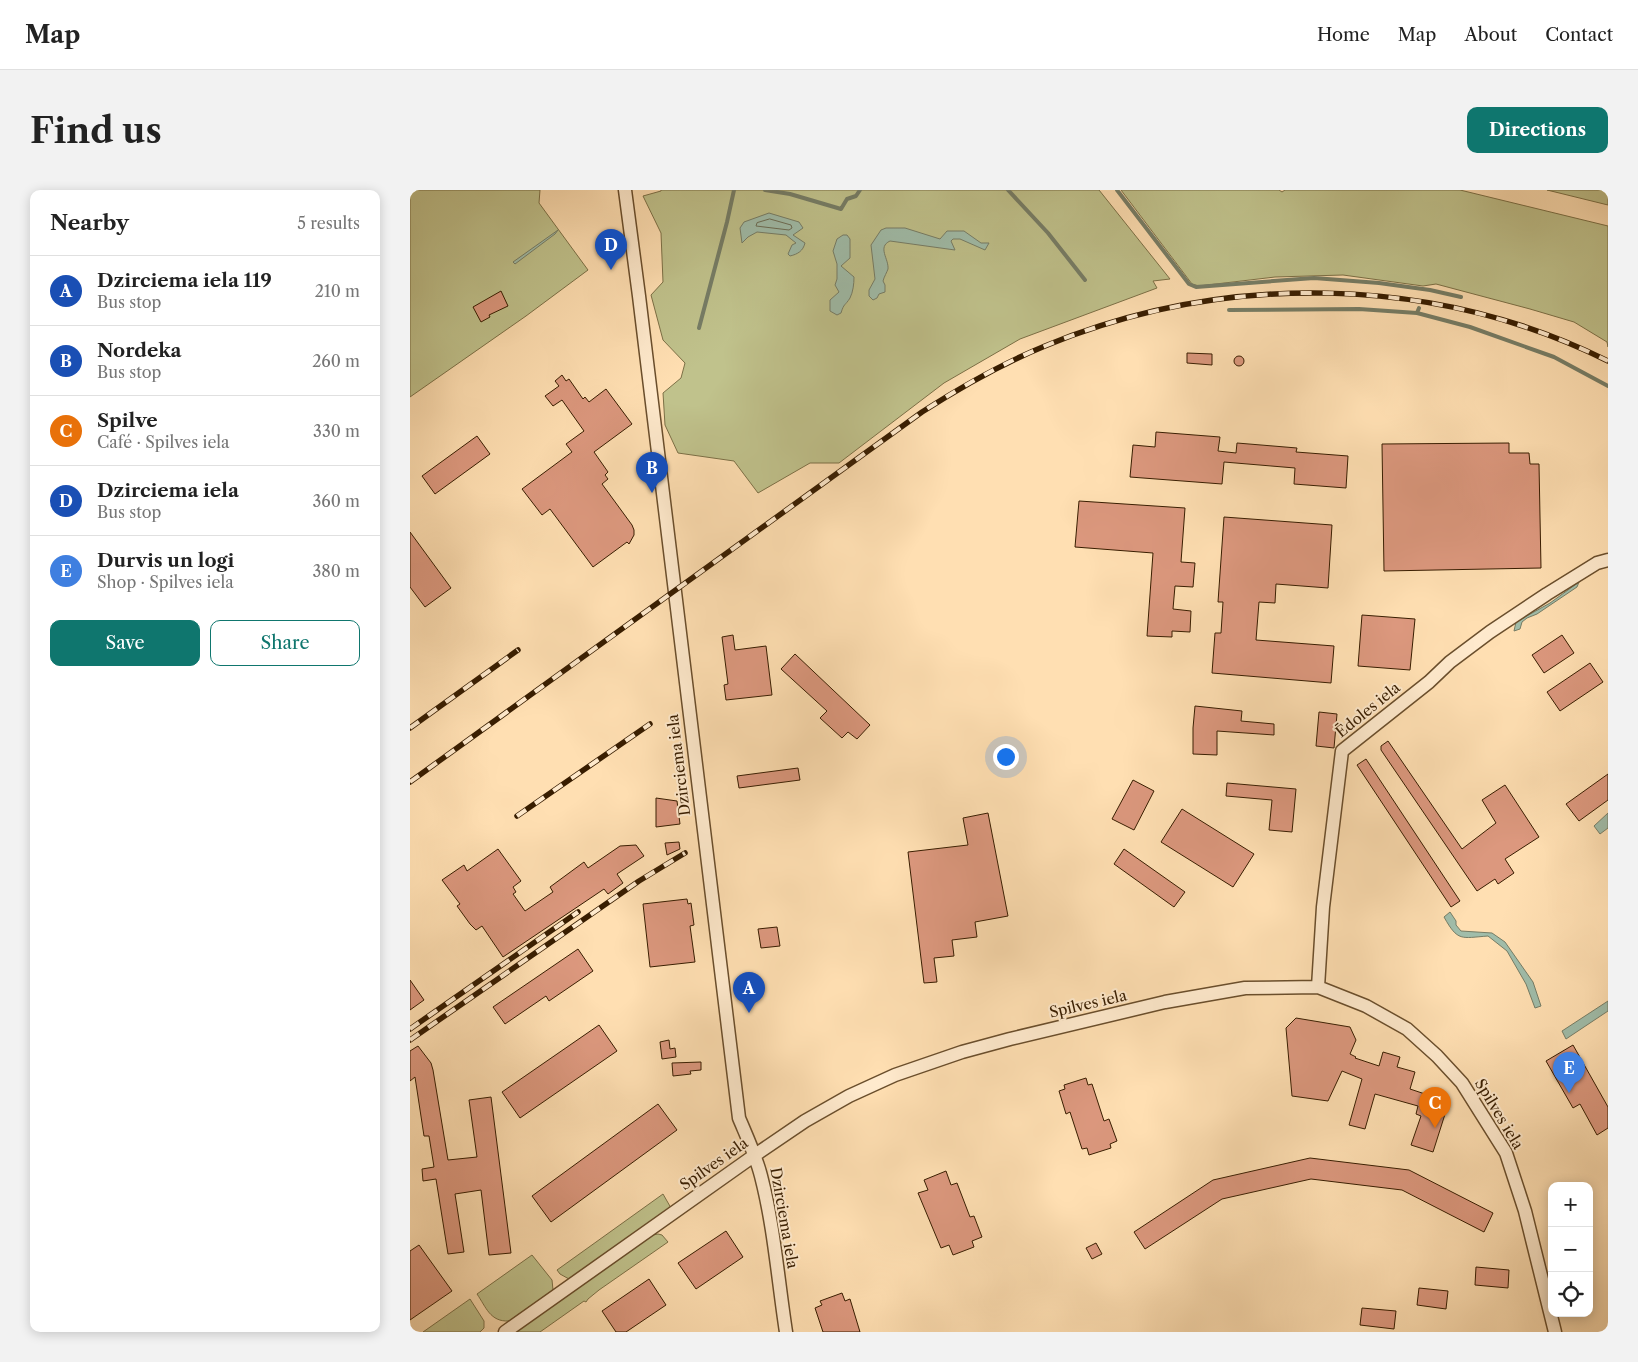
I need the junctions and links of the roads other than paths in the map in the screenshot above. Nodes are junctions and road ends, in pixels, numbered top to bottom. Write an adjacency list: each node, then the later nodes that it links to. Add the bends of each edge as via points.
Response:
1 (625, 190): 4 (street, Dzirciema iela, via 739,1118)
2 (1608, 560): 3 (street, Ēdoles iela, via 1597,563 1507,620 1450,662 1342,751 1323,907)
3 (1318, 988): 4 (street, Spilves iela, via 1245,988 1165,1002 962,1052 895,1075 849,1096); 7 (street, Spilves iela, via 1366,1006 1407,1029 1462,1083 1506,1153 1525,1211)
4 (755, 1155): 5 (street, Spilves iela); 6 (street, Dzirciema iela, via 768,1210)
5 (505, 1332)
6 (786, 1332)
7 (1555, 1332)

